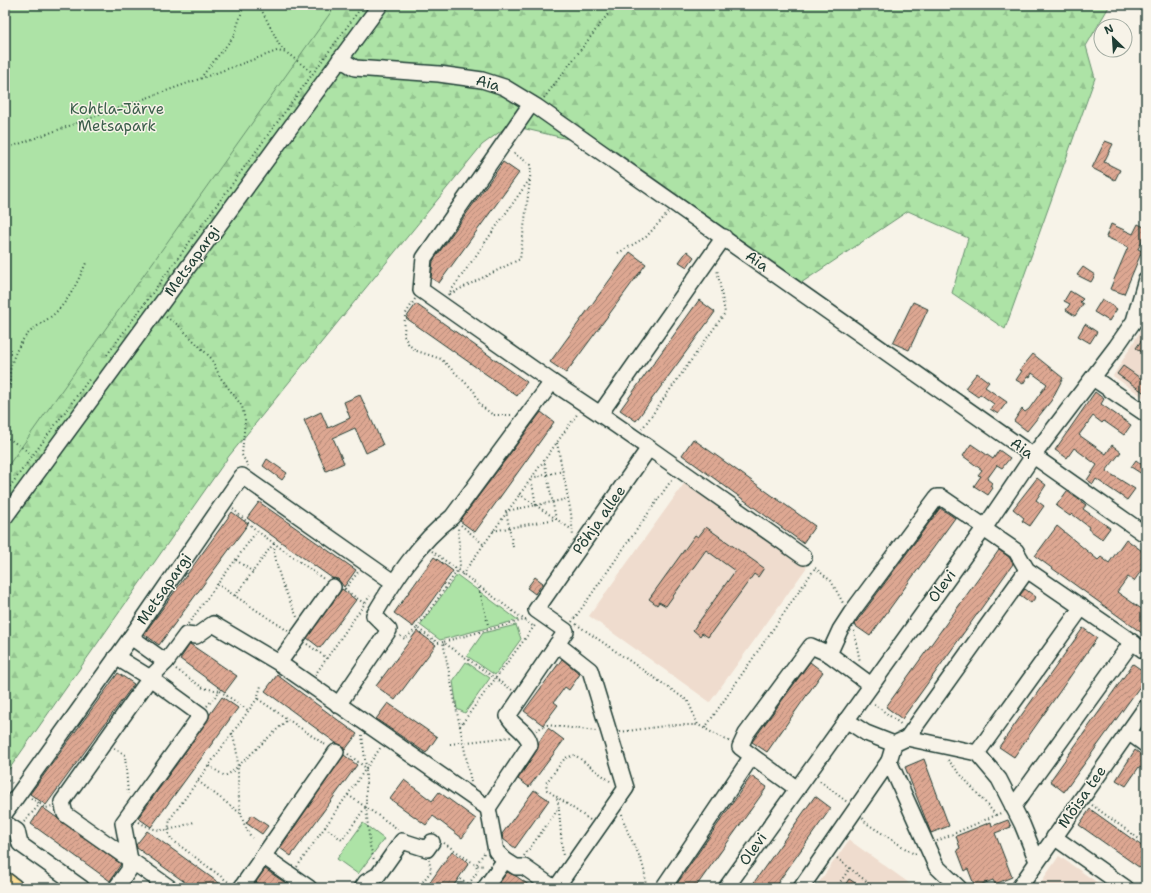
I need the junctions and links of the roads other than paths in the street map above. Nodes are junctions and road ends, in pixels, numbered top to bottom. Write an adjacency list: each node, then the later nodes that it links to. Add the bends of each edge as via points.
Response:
1 (380, 5): 2 (street, Metsapargi)
2 (340, 59): 3 (street, Aia, via 355,68 439,74 486,81 511,90); 13 (street, Metsapargi, via 319,76 149,309)
3 (534, 105): 4 (street, Aia); 8 (street, via 424,258 421,290 445,299)
4 (724, 238): 9 (street); 12 (street, Aia)
5 (1146, 279): 6 (street, Olevi)
6 (1140, 318): 7 (street, Olevi)
7 (1093, 378): 10 (street); 12 (street, Olevi)
8 (552, 382): 9 (street); 18 (street, via 452,517 436,529)
9 (600, 414): 11 (street)
10 (1146, 414)
11 (649, 448): 16 (street); 23 (street, Põhja allee, via 536,610 569,626)
12 (1033, 456): 14 (street, Olevi); 15 (street, Aia)
13 (5, 517)
14 (984, 528): 17 (street, via 1016,551); 25 (street, via 941,497 937,497 851,613); 30 (street, Olevi)
15 (1146, 535)
16 (804, 558)
17 (1027, 570): 20 (street); 35 (street)
18 (388, 579): 21 (street, Metsapargi, via 242,476); 31 (street, via 374,615 389,630)
19 (339, 588): 28 (street, via 298,636)
20 (1082, 607): 22 (street); 38 (street)
21 (131, 637): 26 (street, Metsapargi); 27 (street)
22 (1132, 642): 24 (street); 42 (street)
23 (557, 644): 43 (street, via 508,716 530,739 530,745); 61 (street, via 590,670 626,788)
24 (1146, 652)
25 (829, 654): 30 (street); 39 (street, via 811,646 746,734 740,747)
26 (116, 657): 29 (street); 44 (street, Metsapargi)
27 (166, 662): 28 (street, via 186,635 196,636 213,624); 29 (street)
28 (279, 664): 31 (street)
29 (150, 678): 49 (street, via 201,715 123,823); 49 (street, via 62,802 65,814)
30 (871, 685): 33 (street, Olevi)
31 (338, 705): 43 (street)
32 (1146, 707): 34 (street, Mõisa tee)
33 (846, 720): 35 (street, via 866,733); 41 (street, Olevi)
34 (1128, 732): 36 (street); 46 (street, Mõisa tee)
35 (904, 738): 38 (street); 40 (street)
36 (1146, 745)
37 (336, 752): 48 (street)
38 (977, 753): 42 (street, via 999,779)
39 (752, 756): 41 (street); 62 (street)
40 (889, 762): 64 (street); 65 (street, via 936,866)
41 (796, 788): 63 (street, Olevi)
42 (1013, 807): 50 (street)
43 (488, 808): 51 (street, via 496,851)
44 (5, 813)
45 (11, 827): 54 (street, via 20,844)
46 (1054, 837): 50 (street, Mõisa tee); 67 (street)
47 (430, 846): 59 (street, via 402,841 378,875 366,882)
48 (263, 856): 57 (street); 58 (street)
49 (130, 860): 55 (street, via 129,870); 56 (street)
50 (1037, 861): 66 (street, Mõisa tee)
51 (511, 863): 60 (street); 61 (street, via 524,867)
52 (5, 882): 53 (main road)
53 (13, 888)
54 (82, 888)
55 (116, 888)
56 (170, 888)
57 (241, 888)
58 (309, 888)
59 (362, 888)
60 (485, 888)
61 (555, 888)
62 (663, 888)
63 (726, 888)
64 (801, 888)
65 (959, 888)
66 (1019, 888)
67 (1126, 888)

